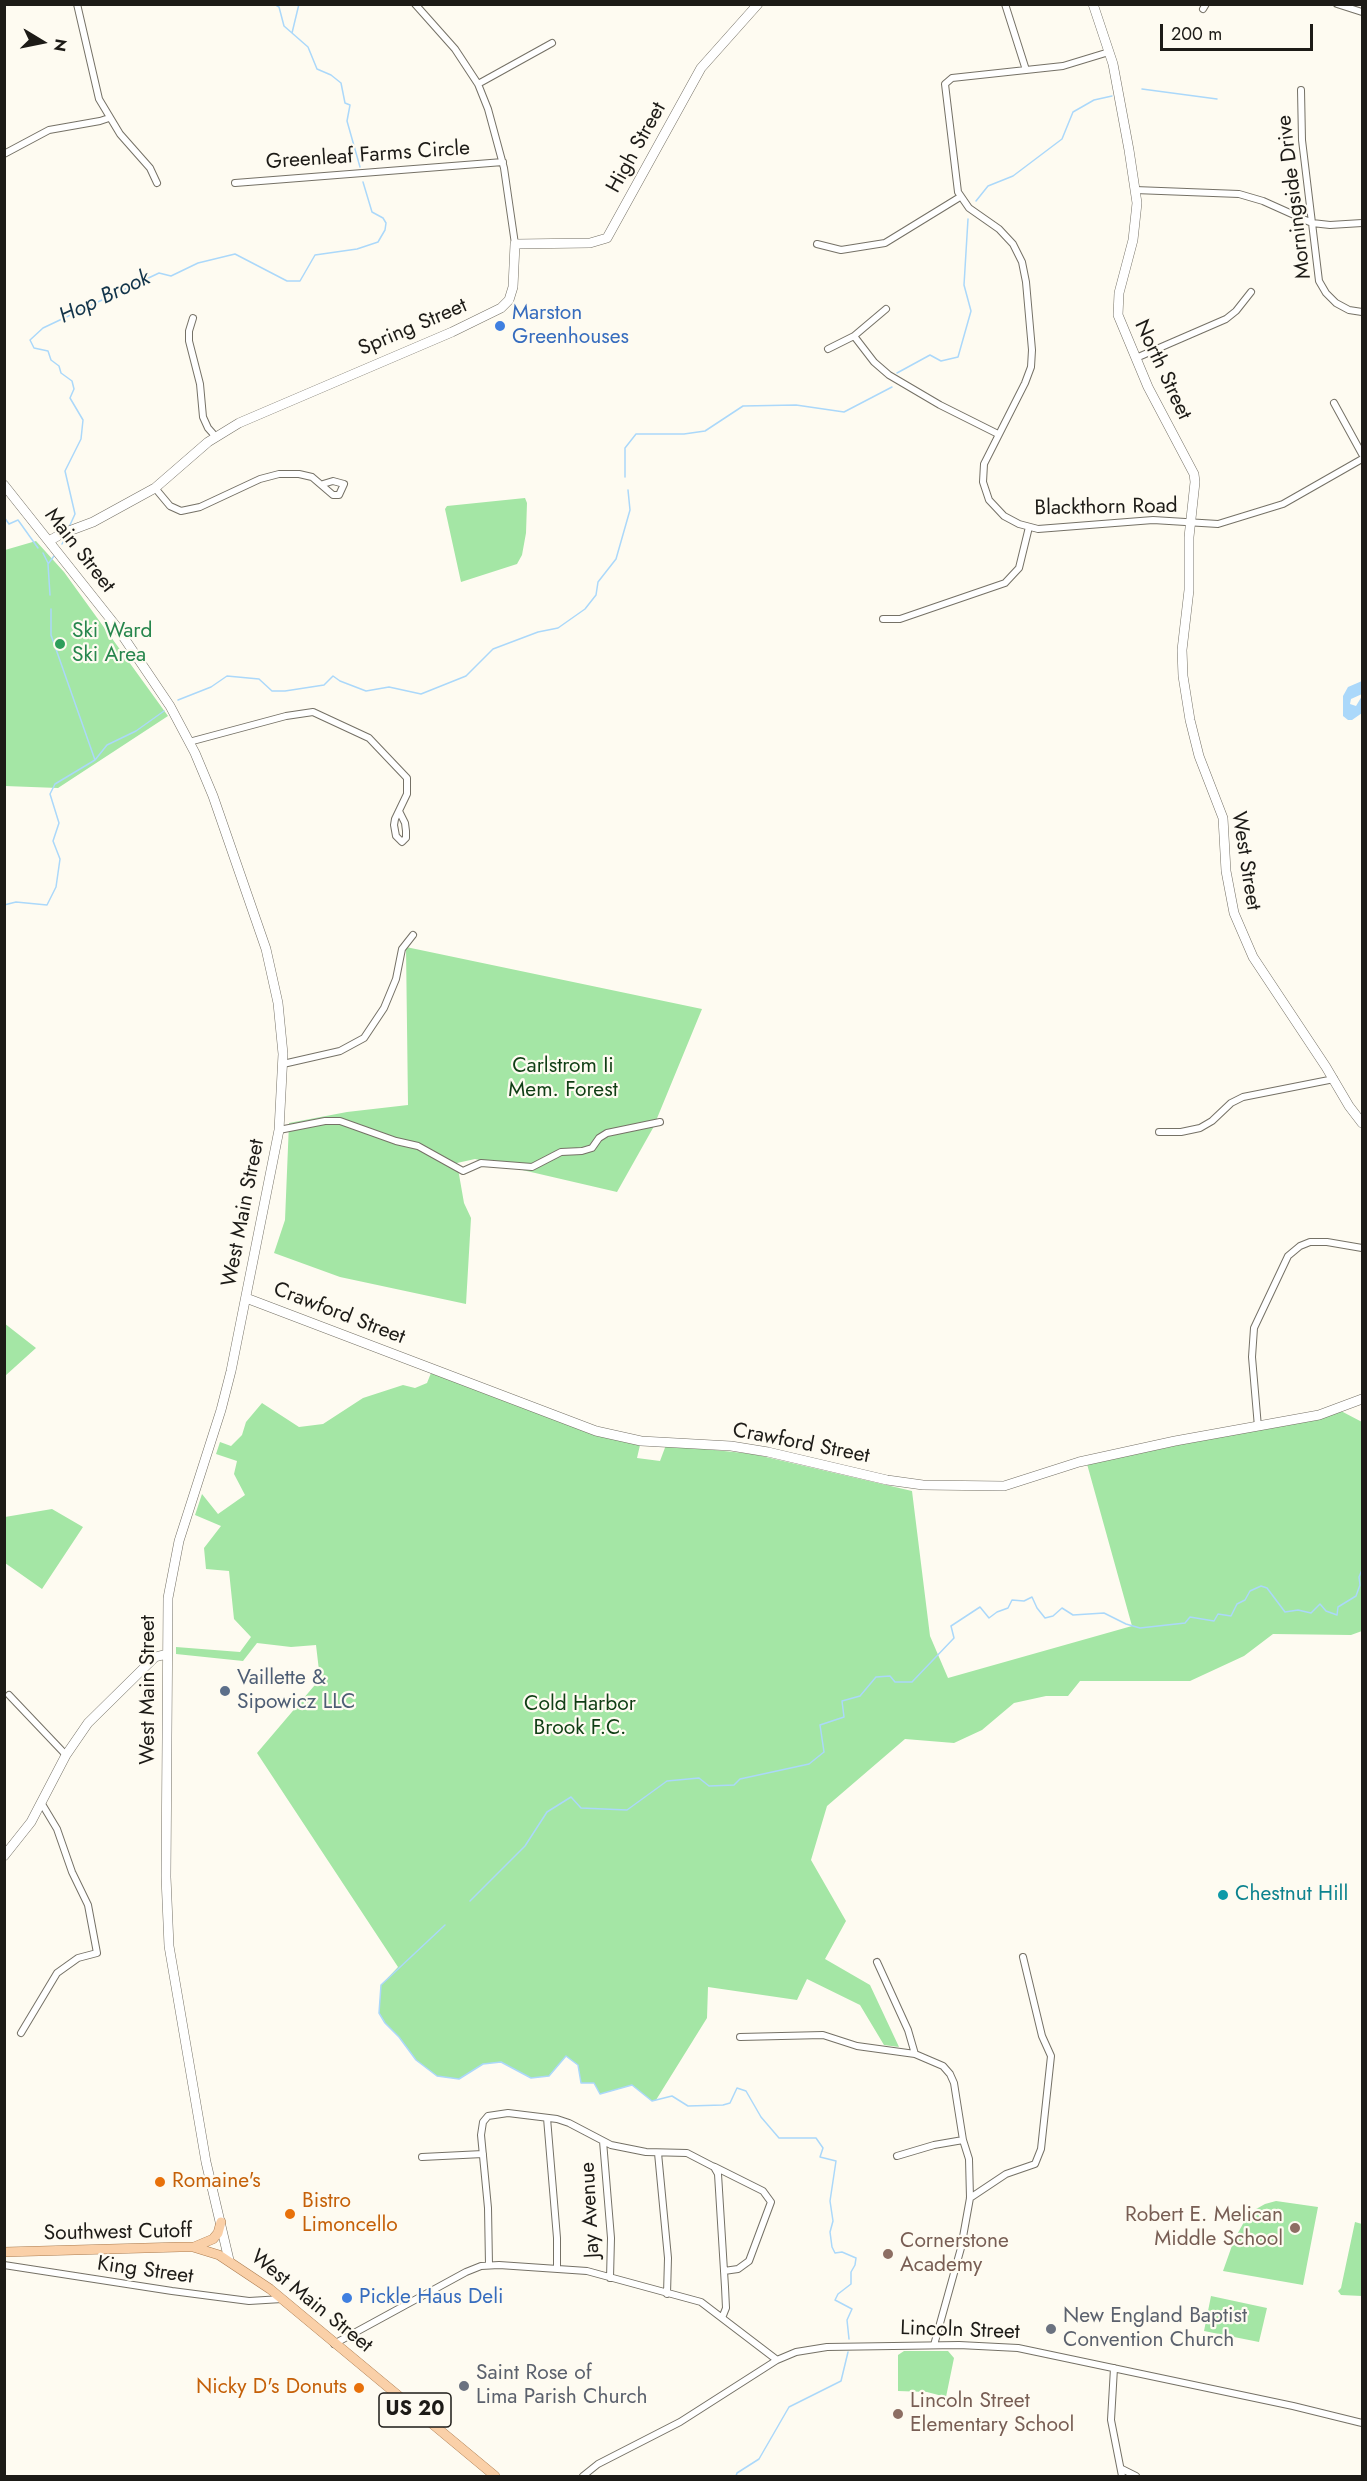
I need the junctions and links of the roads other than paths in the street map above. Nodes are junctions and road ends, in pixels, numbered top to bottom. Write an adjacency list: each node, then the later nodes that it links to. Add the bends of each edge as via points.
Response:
1 (77, 4): 13 (street, via 94,85)
2 (415, 4): 11 (street, Spring Street)
3 (758, 4): 22 (street, High Street, via 701,68 607,238 590,243)
4 (1005, 4): 10 (street)
5 (1093, 4): 9 (street, North Street)
6 (1337, 4): 7 (street)
7 (1362, 12)
8 (552, 43): 11 (street)
9 (1109, 52): 10 (street, via 1065,66); 18 (street, North Street)
10 (1026, 70): 19 (street, via 946,80)
11 (478, 84): 15 (street, Spring Street)
12 (1301, 90): 20 (street, Morningside Drive, via 1302,140)
13 (109, 117): 14 (street, via 49,130); 16 (street, via 150,168)
14 (4, 154)
15 (503, 162): 17 (street, Greenleaf Farms Circle); 22 (street, Spring Street)
16 (157, 183)
17 (235, 183)
18 (1136, 190): 20 (street, via 1245,195); 30 (street, North Street, via 1133,240 1117,306 1121,326)
19 (960, 197): 23 (street, via 885,243 841,250); 32 (street, Blackthorn Road, via 1009,239 1020,256 1025,275 1031,367)
20 (1312, 223): 21 (street); 26 (street, Morningside Drive, via 1323,289 1340,306)
21 (1362, 223)
22 (515, 244): 33 (street, Spring Street, via 513,287 501,308 239,423)
23 (817, 244)
24 (1251, 292): 30 (street, via 1226,320)
25 (886, 309): 28 (street)
26 (1362, 312)
27 (193, 318): 33 (street, via 189,341 200,384 203,417)
28 (854, 336): 29 (street); 32 (street, via 889,375)
29 (828, 349)
30 (1136, 358): 39 (street, North Street, via 1194,474)
31 (1334, 403): 34 (street)
32 (998, 434): 40 (street, Blackthorn Road, via 984,464 984,489 998,512)
33 (216, 437): 38 (street, Spring Street)
34 (1362, 454)
35 (1362, 459): 39 (street, Blackthorn Road, via 1283,504 1218,524)
36 (323, 484): 38 (street, via 299,474 279,474 181,511 170,506)
37 (4, 485): 42 (street, Main Street)
38 (155, 488): 42 (street, Spring Street)
39 (1191, 524): 40 (street, Blackthorn Road, via 1153,520); 41 (street, North Street)
40 (1029, 528): 43 (street, via 1019,568 1005,583 900,620)
41 (1189, 537): 49 (street, West Street, via 1189,590 1182,650 1184,692 1199,756 1223,818 1226,871 1234,913 1253,957)
42 (49, 541): 44 (street, Main Street, via 138,659)
43 (884, 619)
44 (189, 742): 45 (street, Main Street); 46 (street, via 313,712 369,738 407,778 407,794)
45 (213, 796): 48 (street, West Main Street, via 270,962)
46 (399, 811)
47 (413, 935): 48 (street, via 402,949 396,979 381,1014 364,1038 340,1051)
48 (283, 1064): 52 (street, West Main Street)
49 (1334, 1079): 51 (street, West Street); 53 (street, via 1243,1097 1200,1128)
50 (660, 1122): 52 (street, via 607,1133 592,1148 561,1152 532,1167 481,1163 463,1171 418,1146 340,1121)
51 (1362, 1123)
52 (279, 1130): 55 (street, West Main Street)
53 (1159, 1132)
54 (1362, 1248): 57 (street, via 1310,1242 1287,1258 1254,1328 1252,1358)
55 (246, 1298): 57 (street, Crawford Street, via 596,1431 641,1441 768,1452 914,1484 1005,1486 1079,1462); 58 (street, West Main Street, via 221,1410 173,1567)
56 (1362, 1399): 57 (street, Crawford Street, via 1319,1415)
57 (1258, 1427)
58 (167, 1654): 60 (street, via 155,1657 98,1711); 77 (street, West Main Street, via 169,1946 192,2092)
59 (9, 1695): 60 (street)
60 (66, 1755): 61 (street)
61 (42, 1804): 62 (street); 65 (street, via 57,1829 88,1905 97,1953 78,1958 57,1973)
62 (4, 1856)
63 (1023, 1957): 76 (street, via 1042,2036 1051,2056 1041,2149 1035,2164 1006,2174)
64 (878, 1962): 67 (street)
65 (21, 2033)
66 (740, 2037): 67 (street, via 823,2035 857,2046)
67 (915, 2054): 69 (street, via 943,2066 953,2078)
68 (547, 2118): 70 (street, via 569,2122); 72 (street, via 508,2113 488,2116 482,2126); 83 (street)
69 (963, 2140): 73 (street); 76 (street, via 969,2164)
70 (603, 2141): 71 (street); 85 (street, Jay Avenue, via 611,2238)
71 (658, 2152): 75 (street, via 687,2153); 86 (street)
72 (483, 2154): 74 (street); 82 (street)
73 (897, 2156)
74 (422, 2157)
75 (714, 2167): 84 (street, via 718,2174); 84 (street, via 763,2192 771,2202 749,2261 738,2269)
76 (970, 2198): 90 (street, via 961,2248)
77 (221, 2223): 78 (main road, via 213,2239); 80 (street, West Main Street)
78 (193, 2247): 79 (main road, Southwest Cutoff / US 20); 80 (main road, Southwest Cutoff / US 20)
79 (4, 2252)
80 (229, 2260): 87 (main road, West Main Street / US 20)
81 (4, 2265): 87 (street, King Street, via 194,2294)
82 (489, 2265): 83 (street); 89 (street, via 456,2277)
83 (557, 2268): 85 (street)
84 (724, 2271): 88 (street, via 726,2304)
85 (610, 2278): 86 (street)
86 (667, 2294): 88 (street, via 701,2302)
87 (282, 2300): 89 (main road, West Main Street / US 20)
88 (722, 2318): 91 (street)
89 (334, 2344): 95 (main road, West Main Street / US 20)
90 (934, 2345): 91 (street, Lincoln Street, via 827,2347); 92 (street, Lincoln Street, via 1008,2347)
91 (777, 2360): 96 (street, Lincoln Street)
92 (1114, 2368): 93 (street, Lincoln Street); 94 (street, via 1111,2420)
93 (1362, 2423)
94 (1122, 2473): 97 (street)
95 (495, 2476)
96 (583, 2476)
97 (1136, 2476)

